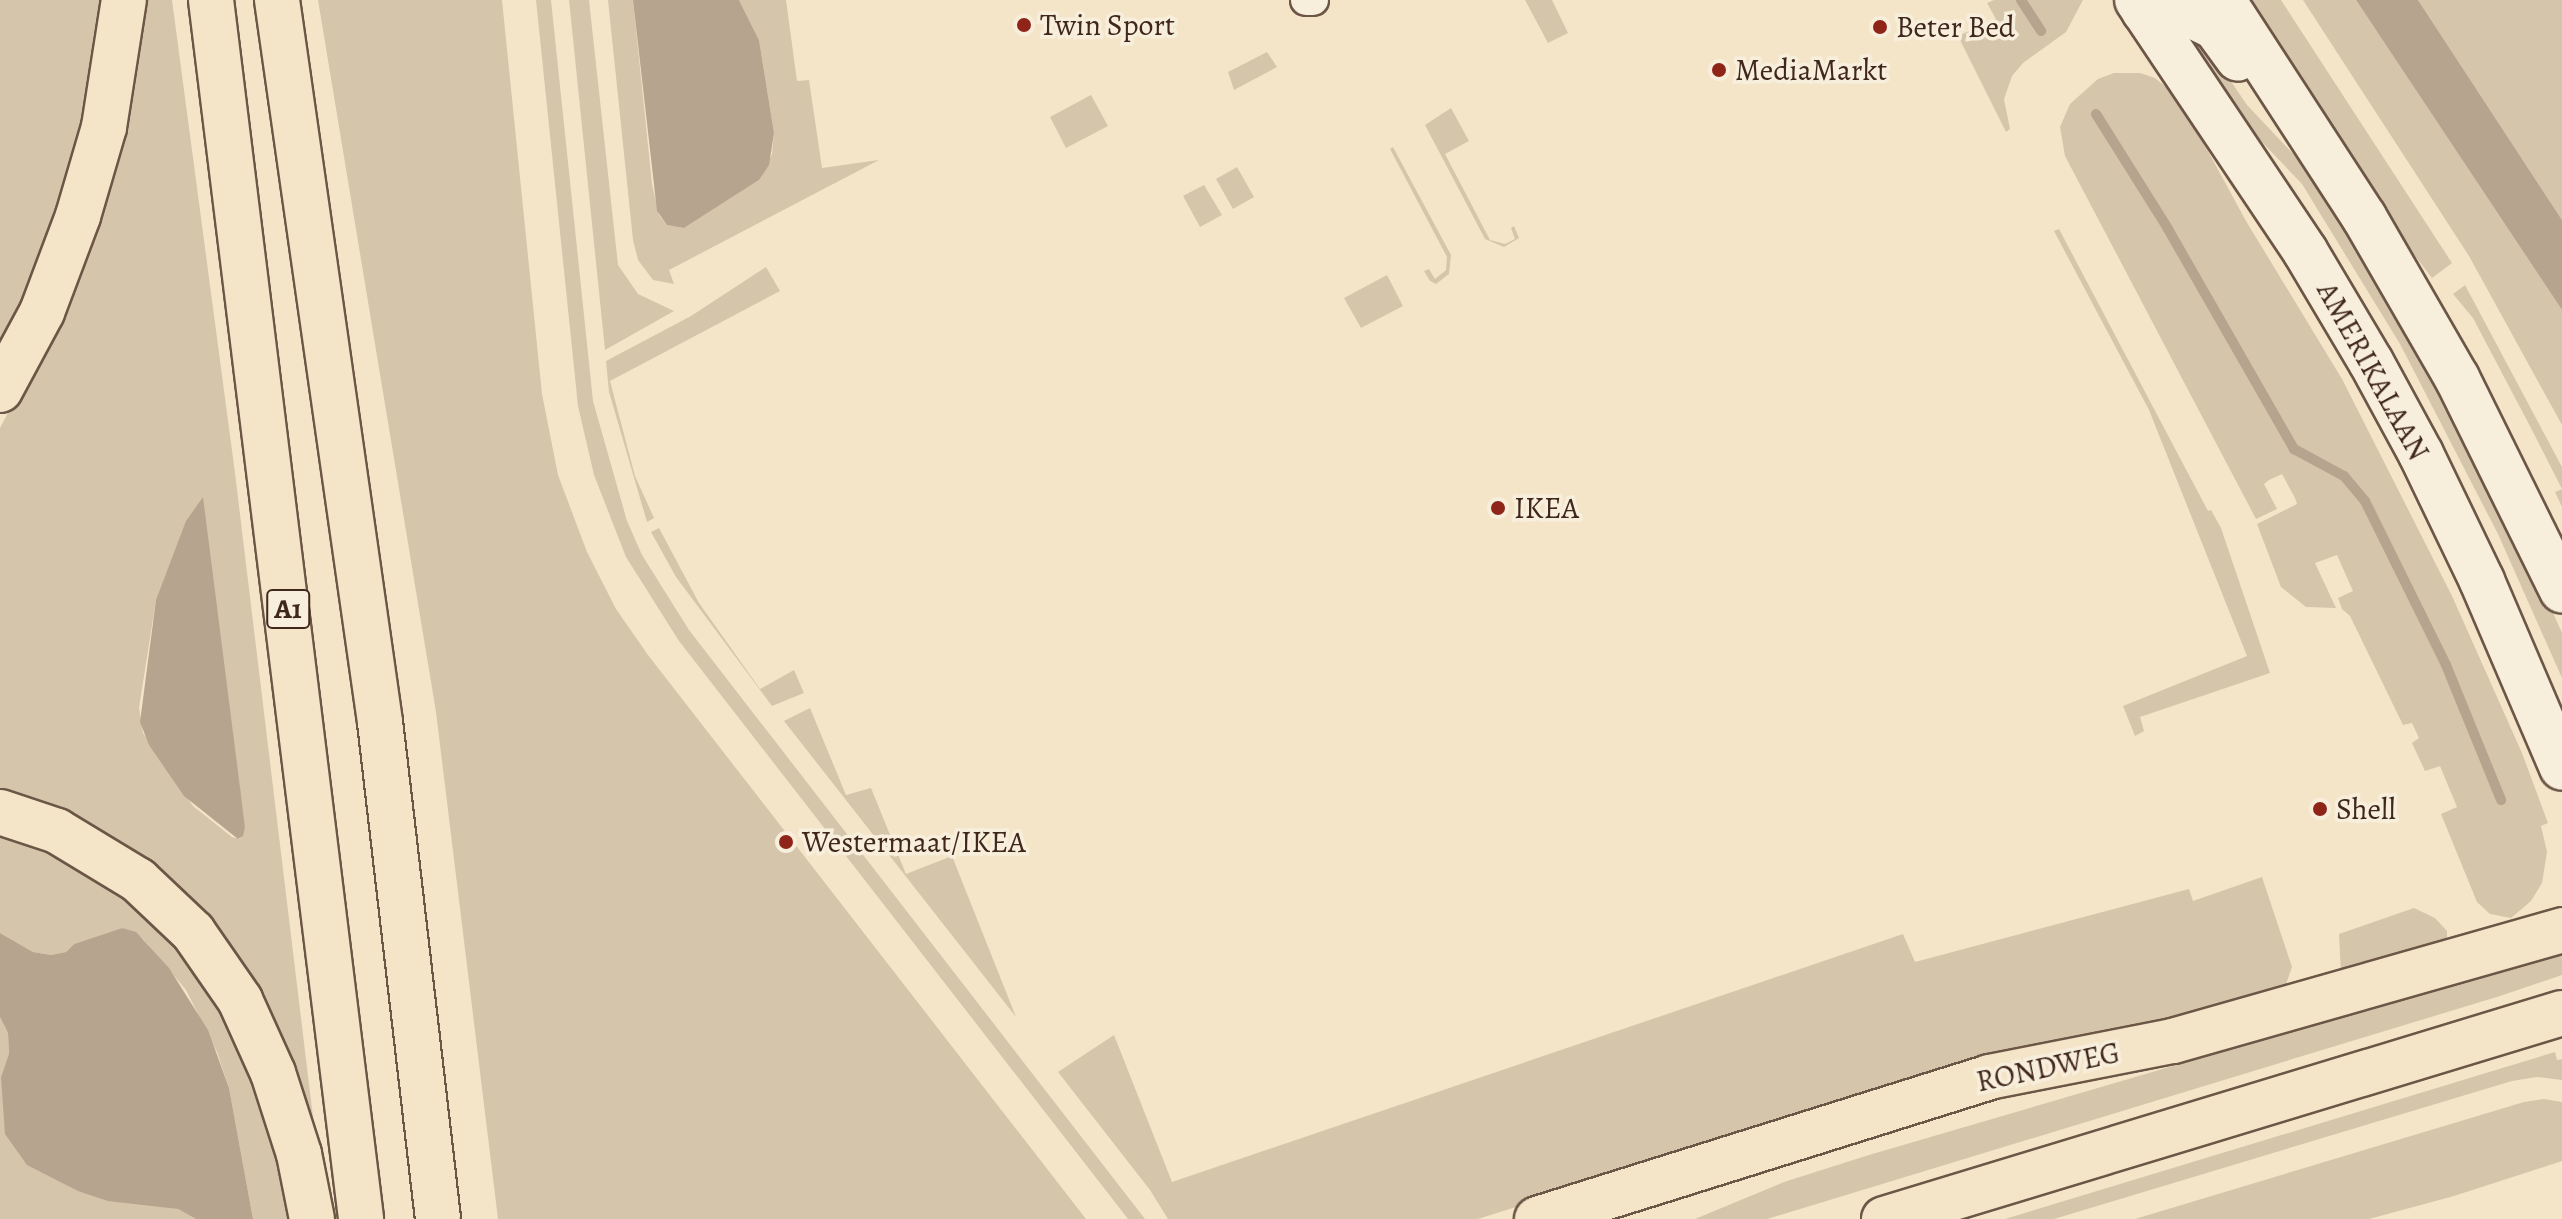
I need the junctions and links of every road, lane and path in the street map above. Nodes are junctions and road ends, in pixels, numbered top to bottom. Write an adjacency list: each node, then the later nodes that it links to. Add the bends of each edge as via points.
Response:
1 (124, 0): 9 (main road, via 104,127 78,216 42,312)
2 (211, 0): 16 (main road, A1)
3 (277, 0): 17 (main road, via 380,722)
4 (1306, 0): 5 (street)
5 (1313, 0)
6 (2223, 0): 8 (main road)
7 (2141, 5): 8 (main road, via 2184,12 2215,27 2263,95); 11 (main road, AMERIKALAAN, via 2305,251 2371,362 2482,581)
8 (2332, 166): 10 (main road, via 2457,378)
9 (0, 390)
10 (2562, 590)
11 (2562, 768)
12 (0, 812): 15 (main road, via 57,831 138,880 193,932 240,1000 273,1073 299,1154)
13 (2562, 930): 18 (main road, RONDWEG, via 2173,1041 1989,1077)
14 (2562, 1013): 19 (main road)
15 (312, 1219)
16 (361, 1219)
17 (438, 1219)
18 (1537, 1219)
19 (1884, 1219)

